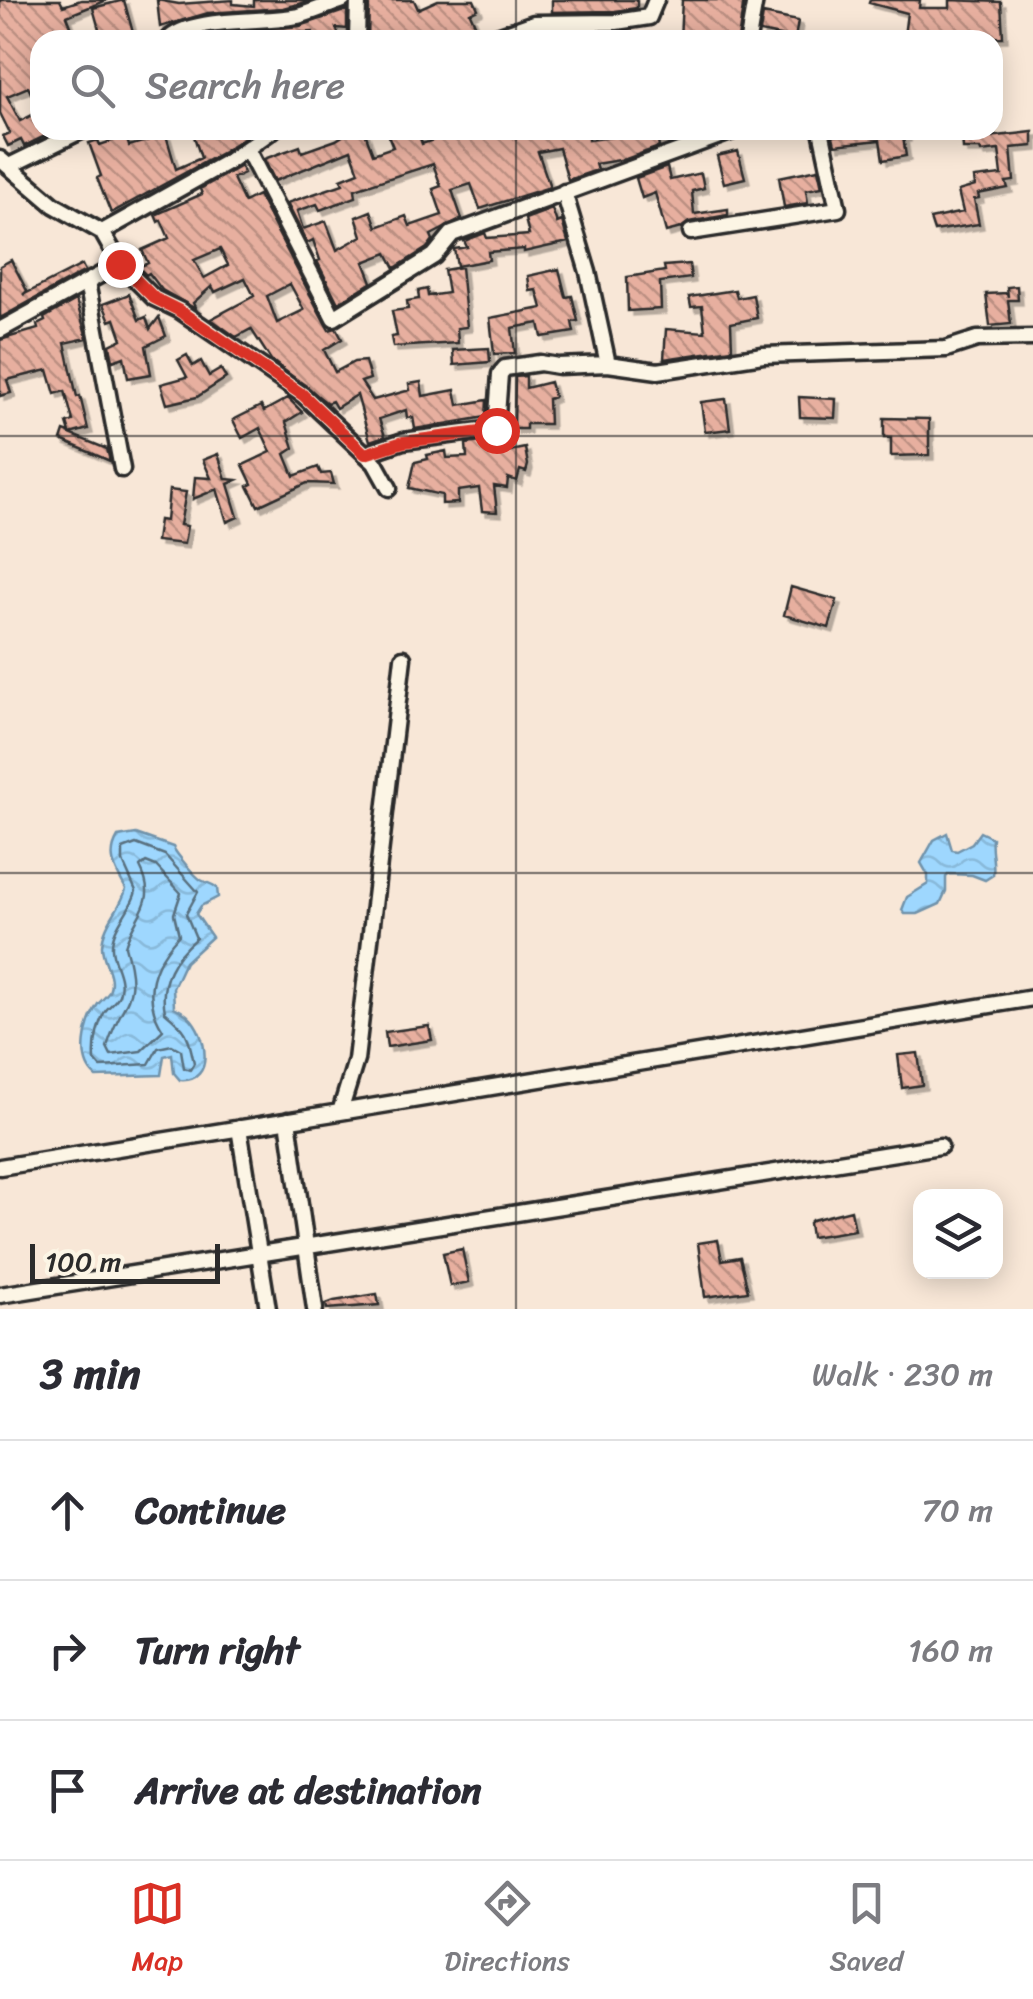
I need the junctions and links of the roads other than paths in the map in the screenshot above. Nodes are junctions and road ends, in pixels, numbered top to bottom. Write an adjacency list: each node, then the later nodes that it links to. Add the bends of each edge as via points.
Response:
1 (342, 0): 5 (street, via 297,16)
2 (358, 0): 6 (street)
3 (656, 0): 7 (street, via 649,17 534,23)
4 (755, 0): 8 (street)
5 (190, 30)
6 (357, 30)
7 (514, 30)
8 (750, 30)
9 (58, 140): 14 (street)
10 (259, 140): 13 (street)
11 (708, 140): 15 (street)
12 (824, 140): 17 (street, via 838,209)
13 (247, 148): 15 (street, via 334,318 434,256 452,234); 16 (street)
14 (4, 162): 16 (street, via 54,206)
15 (564, 192): 22 (street)
16 (102, 232): 18 (street)
17 (692, 232)
18 (120, 264): 19 (street); 23 (street, via 154,298 303,395)
19 (86, 282): 20 (street); 24 (street)
20 (0, 330)
21 (1033, 338): 22 (street, via 977,338 946,349 763,354 658,370)
22 (608, 364): 23 (street, via 505,368 496,430)
23 (365, 454): 25 (street)
24 (122, 468)
25 (390, 488)
26 (403, 658): 28 (street, via 356,1060)
27 (1033, 998): 28 (street)
28 (340, 1112): 29 (street)
29 (288, 1120): 30 (street); 33 (street)
30 (238, 1128): 32 (street); 34 (street)
31 (940, 1146): 33 (street)
32 (0, 1167)
33 (305, 1246): 34 (street); 37 (street)
34 (259, 1254): 35 (street); 36 (street)
35 (0, 1295)
36 (268, 1309)
37 (315, 1309)

